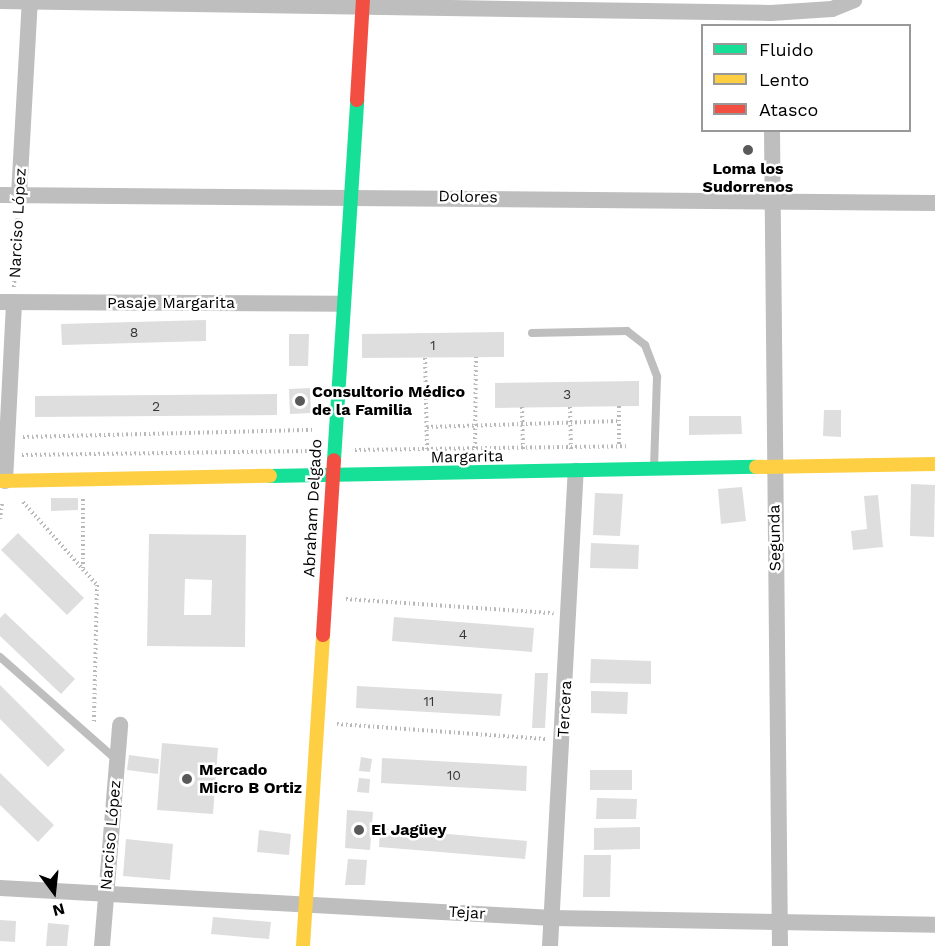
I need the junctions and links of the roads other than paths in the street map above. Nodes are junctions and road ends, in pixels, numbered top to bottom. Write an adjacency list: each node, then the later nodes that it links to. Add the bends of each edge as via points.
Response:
1 (854, 0): 5 (street, via 832,9)
2 (0, 1): 3 (street)
3 (29, 1): 4 (street); 8 (street, Narciso López)
4 (363, 3): 5 (street); 9 (street, Abraham Delgado)
5 (771, 19)
6 (772, 132): 10 (street, Segunda)
7 (0, 195): 8 (street, Dolores)
8 (19, 195): 9 (street, Dolores)
9 (350, 195): 10 (street, Dolores); 13 (street, Abraham Delgado)
10 (772, 200): 11 (street, Dolores); 16 (street, Segunda)
11 (935, 203)
12 (7, 302): 13 (street, Pasaje Margarita); 20 (street, Narciso López, via 7,438)
13 (343, 304): 19 (street, Abraham Delgado)
14 (531, 333): 17 (lane, via 627,331 645,345 657,377)
15 (935, 464): 16 (street, Margarita)
16 (774, 465): 17 (street, Margarita); 28 (street, Segunda)
17 (654, 468): 18 (street, Margarita)
18 (574, 471): 19 (street, Margarita); 27 (street, Tercera)
19 (332, 476): 20 (street, Margarita); 26 (street, Abraham Delgado)
20 (2, 481)
21 (0, 657): 23 (lane)
22 (120, 725): 23 (street, Narciso López)
23 (118, 760): 25 (street, Narciso López)
24 (0, 888): 25 (street, Tejar)
25 (106, 894): 26 (street, Tejar); 30 (street, Narciso López)
26 (306, 903): 27 (street, Tejar); 31 (street, Abraham Delgado)
27 (552, 918): 28 (street, Tejar); 32 (street, Tercera)
28 (781, 924): 29 (street, Tejar); 33 (street, Segunda)
29 (935, 925)
30 (102, 946)
31 (303, 946)
32 (550, 946)
33 (780, 946)

